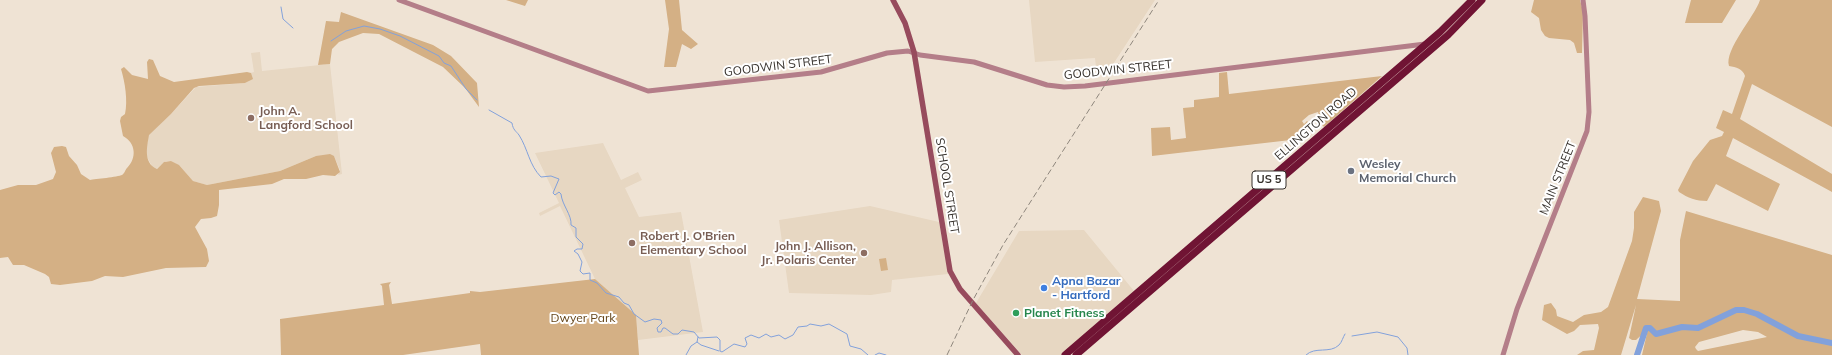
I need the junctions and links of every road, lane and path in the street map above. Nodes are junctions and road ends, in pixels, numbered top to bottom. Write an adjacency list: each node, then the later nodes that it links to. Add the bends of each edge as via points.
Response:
1 (399, 0): 8 (street, GOODWIN STREET, via 648,91 821,72 887,53)
2 (892, 0): 8 (main road, SCHOOL STREET, via 905,23)
3 (1482, 0): 5 (highway, US 5)
4 (1583, 0): 14 (street, MAIN STREET, via 1589,112 1587,131 1517,309)
5 (1473, 3): 6 (highway, ELLINGTON ROAD / US 5); 9 (highway, ELLINGTON ROAD / US 5)
6 (1426, 44): 7 (street, GOODWIN STREET); 9 (highway, ELLINGTON ROAD / US 5)
7 (1406, 48): 8 (street, GOODWIN STREET, via 1064,87 1034,82 974,62); 9 (street)
8 (914, 52): 11 (main road, SCHOOL STREET, via 951,273 960,289)
9 (1415, 58): 10 (highway, ELLINGTON ROAD / US 5)
10 (1120, 313): 12 (highway, ELLINGTON ROAD / US 5); 13 (highway, ELLINGTON ROAD / US 5)
11 (1018, 355)
12 (1066, 355)
13 (1076, 355)
14 (1503, 355)

